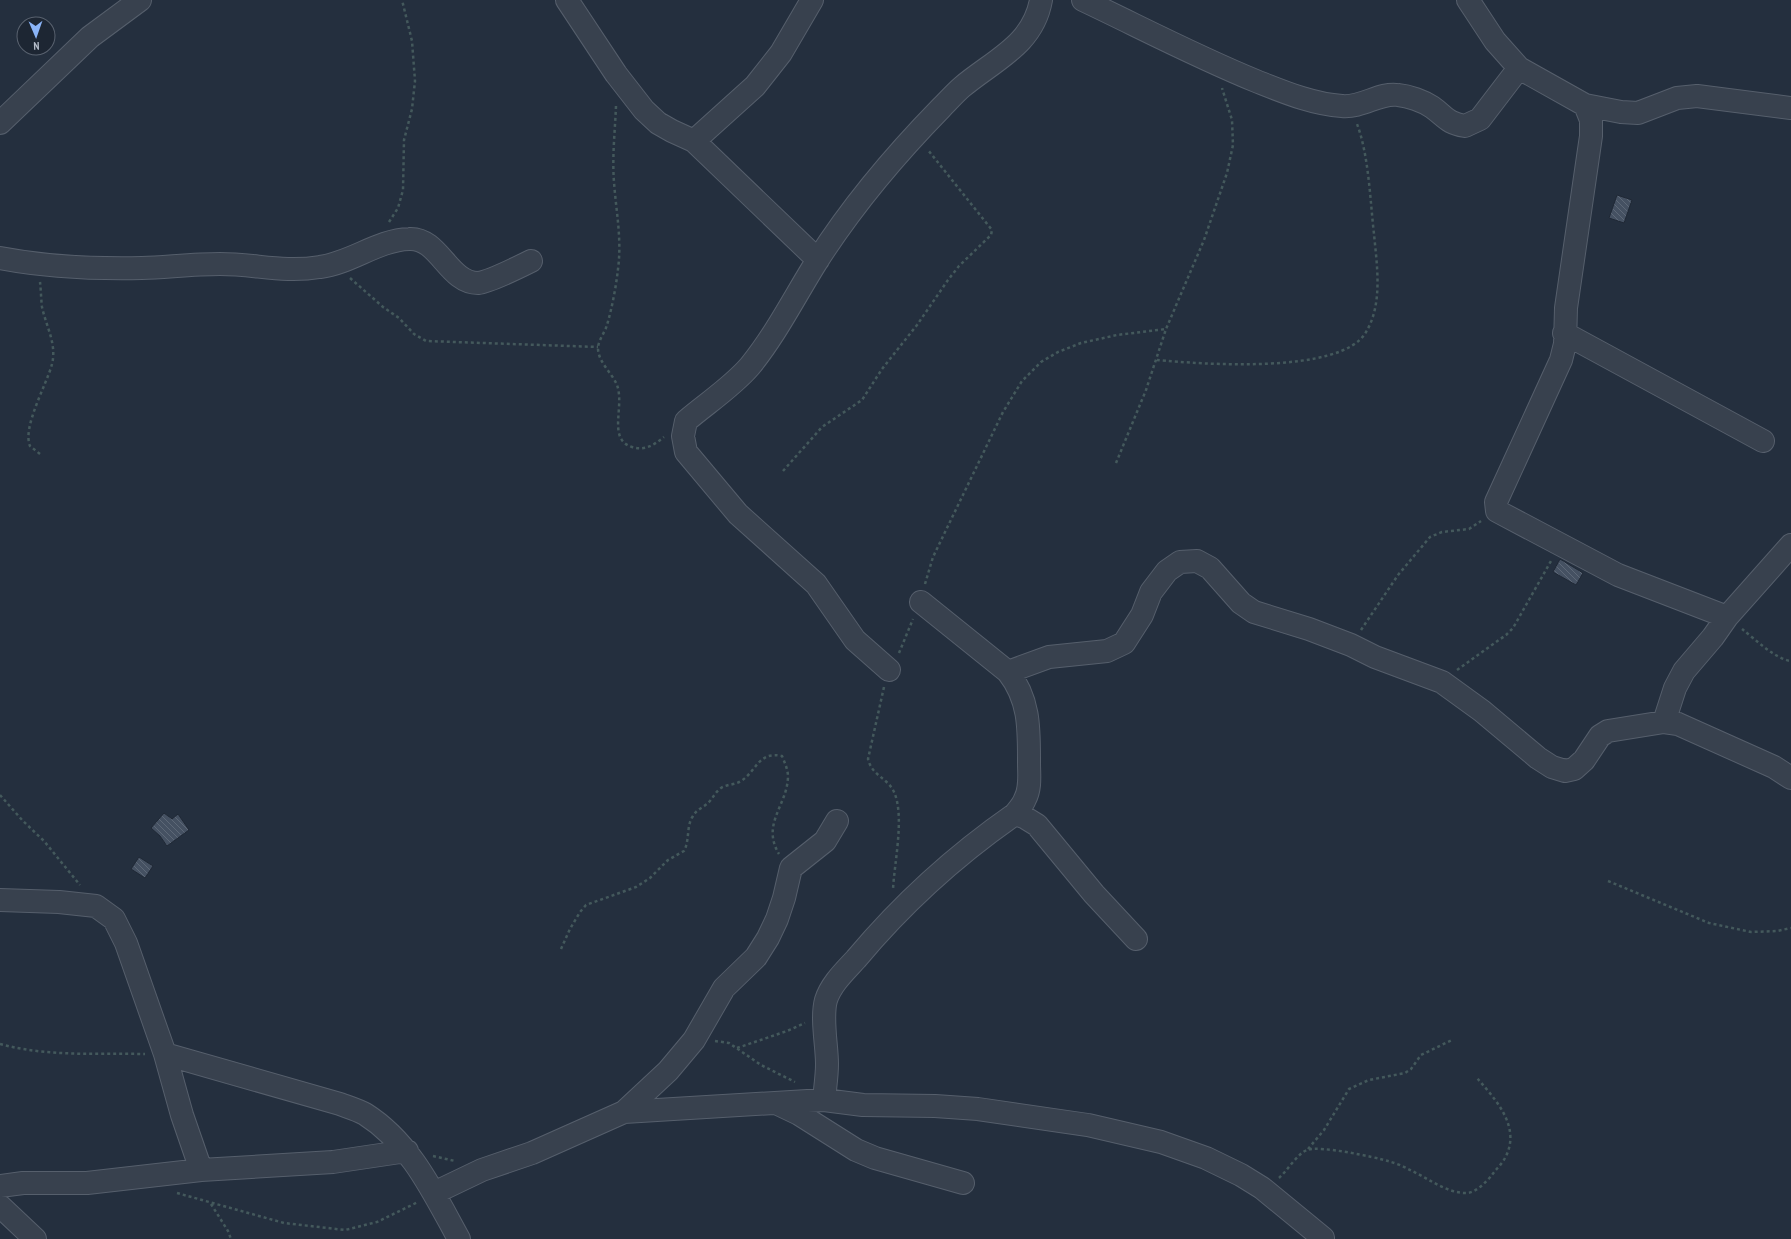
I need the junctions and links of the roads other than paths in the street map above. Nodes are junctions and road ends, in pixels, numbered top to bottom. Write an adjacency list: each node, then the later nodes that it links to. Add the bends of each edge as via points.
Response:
1 (140, 0): 10 (street, via 90,37)
2 (567, 0): 11 (street, via 616,74 644,110 658,123)
3 (812, 0): 11 (street, via 782,53 755,86)
4 (1041, 0): 13 (street, via 1034,24 1025,37 962,87 916,134 855,207)
5 (1083, 0): 7 (street, via 1215,64 1299,98 1343,107 1397,94 1432,107 1447,121 1465,126 1480,119)
6 (1468, 0): 7 (street, via 1495,41)
7 (1520, 68): 8 (street)
8 (1585, 105): 9 (street, via 1638,113 1677,98 1697,96); 15 (street, via 1591,120 1591,136)
9 (1791, 108)
10 (0, 123)
11 (694, 141): 13 (street)
12 (0, 258): 14 (street, via 77,267 142,268 222,264 288,270 334,264 387,244 416,239 430,247 456,274 470,282 482,282)
13 (818, 260): 20 (street, via 770,339 732,384 686,421 683,436 686,452 738,514 816,584 855,640)
14 (531, 261)
15 (1564, 333): 16 (street); 19 (street, via 1562,360 1496,502 1497,511 1618,575)
16 (1763, 441)
17 (1791, 545): 19 (street)
18 (920, 602): 21 (street)
19 (1727, 617): 22 (street, via 1684,671 1675,688)
20 (889, 670)
21 (1008, 672): 22 (street, via 1049,657 1107,651 1124,643 1142,615 1151,592 1167,571 1180,562 1197,561 1210,568 1241,603 1254,612 1309,629 1442,682 1552,767 1565,771 1574,769 1584,760 1600,736 1608,731); 24 (street, via 1017,684 1028,722 1029,786 1025,800)
22 (1664, 722): 23 (street, via 1678,724)
23 (1791, 778)
24 (1015, 814): 27 (street, via 1024,816 1037,825 1094,894); 29 (street, via 967,849 934,878 868,944 834,984 826,1001 825,1012 827,1065)
25 (836, 821): 31 (street, via 825,841 791,868 784,898 768,938 756,957 724,988 694,1040 668,1071)
26 (0, 900): 28 (street, via 96,906 114,919 126,943)
27 (1136, 939)
28 (165, 1054): 32 (street, via 358,1111 378,1124); 33 (street)
29 (824, 1100): 30 (street); 38 (street, via 863,1105 978,1109 1088,1125 1161,1142 1206,1158 1241,1175 1262,1188)
30 (775, 1103): 31 (street); 34 (street, via 799,1114 856,1150 875,1158)
31 (624, 1112): 36 (street, via 532,1153 482,1170)
32 (407, 1151): 33 (street, via 333,1162); 36 (street)
33 (201, 1170): 35 (street, via 87,1183 22,1183)
34 (964, 1183)
35 (0, 1186)
36 (434, 1193): 40 (street)
37 (0, 1206): 39 (street)
38 (1323, 1238)
39 (35, 1239)
40 (459, 1239)

